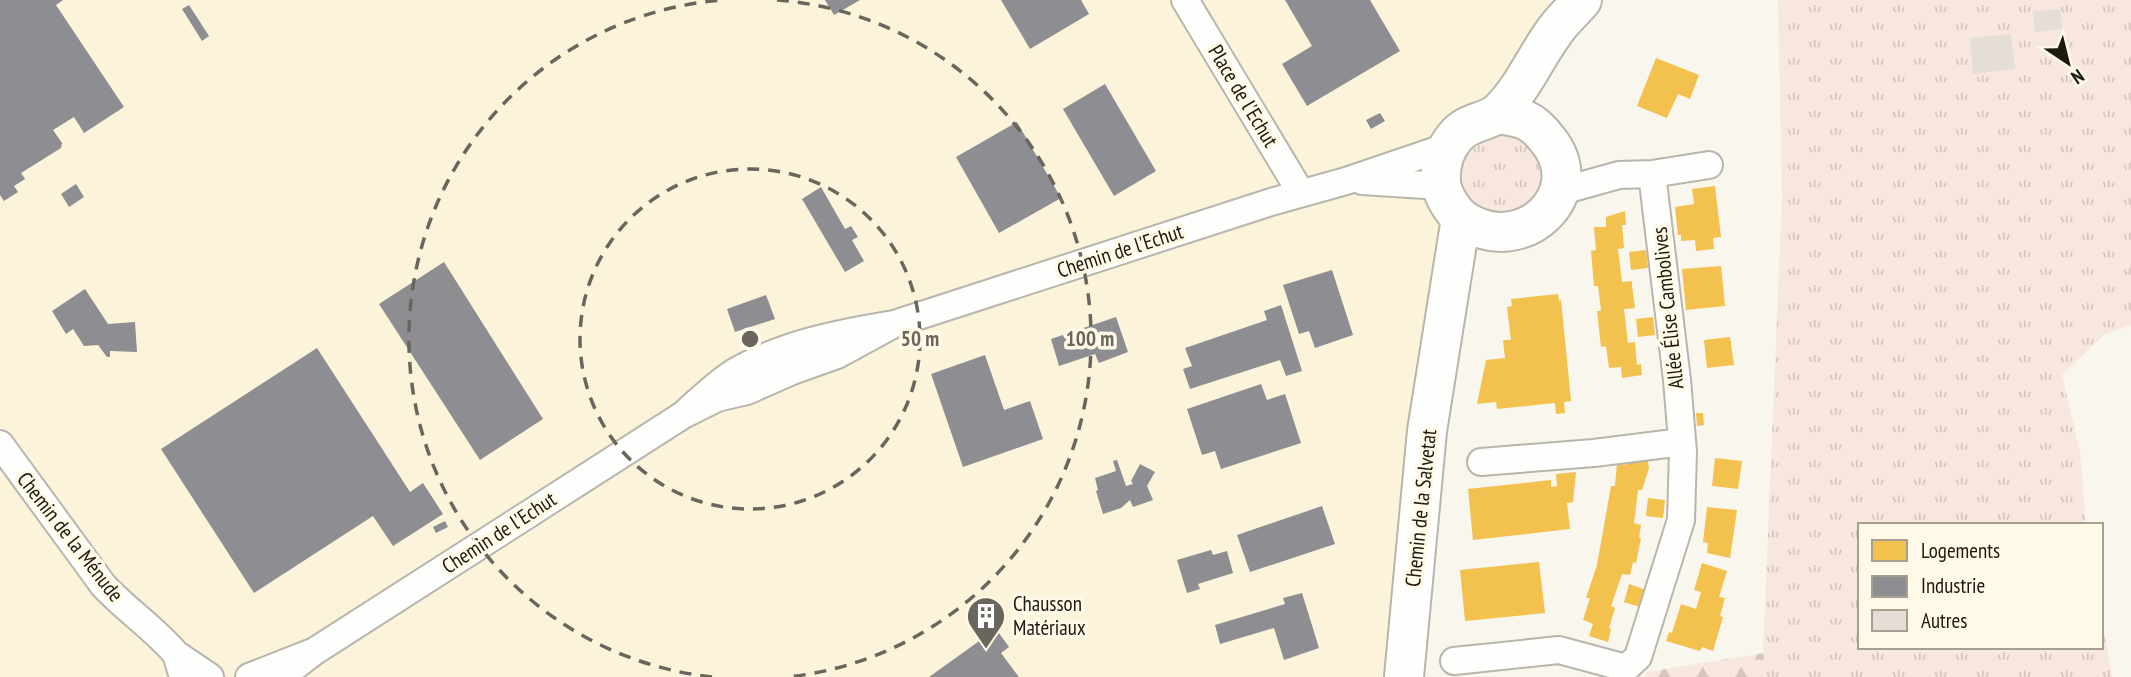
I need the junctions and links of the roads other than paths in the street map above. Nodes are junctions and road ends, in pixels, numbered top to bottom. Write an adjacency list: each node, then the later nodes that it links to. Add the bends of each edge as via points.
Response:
1 (1185, 0): 10 (street, Place de l'Echut)
2 (1582, 1): 3 (main road, via 1555,30 1513,97); 5 (main road, via 1541,110)
3 (1497, 114): 4 (main road, via 1462,129); 5 (main road, via 1532,124)
4 (1449, 146): 8 (street, Chemin de l'Echut); 9 (main road, via 1440,167)
5 (1554, 162): 7 (street, via 1619,175); 12 (main road, via 1554,205 1525,228)
6 (1709, 165): 7 (street)
7 (1652, 174): 14 (street, Allée Élise Cambolives)
8 (1346, 181): 9 (street, Chemin de l'Echut); 10 (street, Chemin de l'Echut)
9 (1441, 186): 11 (main road)
10 (1301, 193): 17 (street, Chemin de l'Echut, via 894,324 832,334 735,372 683,415)
11 (1461, 218): 12 (main road, via 1476,228); 13 (main road, Chemin de la Salvetat)
12 (1502, 234): 13 (main road, Chemin de la Salvetat, via 1480,263)
13 (1440, 340): 23 (main road, Chemin de la Salvetat)
14 (1682, 442): 16 (street); 18 (street, Allée Élise Cambolives, via 1681,520 1638,657 1632,663 1626,668 1559,650)
15 (0, 444): 19 (street, Chemin de la Ménude, via 103,585 161,636)
16 (1481, 462)
17 (315, 651): 21 (street, Chemin de l'Echut); 22 (street, Chemin de l'Echut)
18 (1454, 661)
19 (179, 665): 20 (street, Chemin de la Ménude)
20 (210, 677)
21 (249, 677)
22 (281, 677)
23 (1404, 677)

